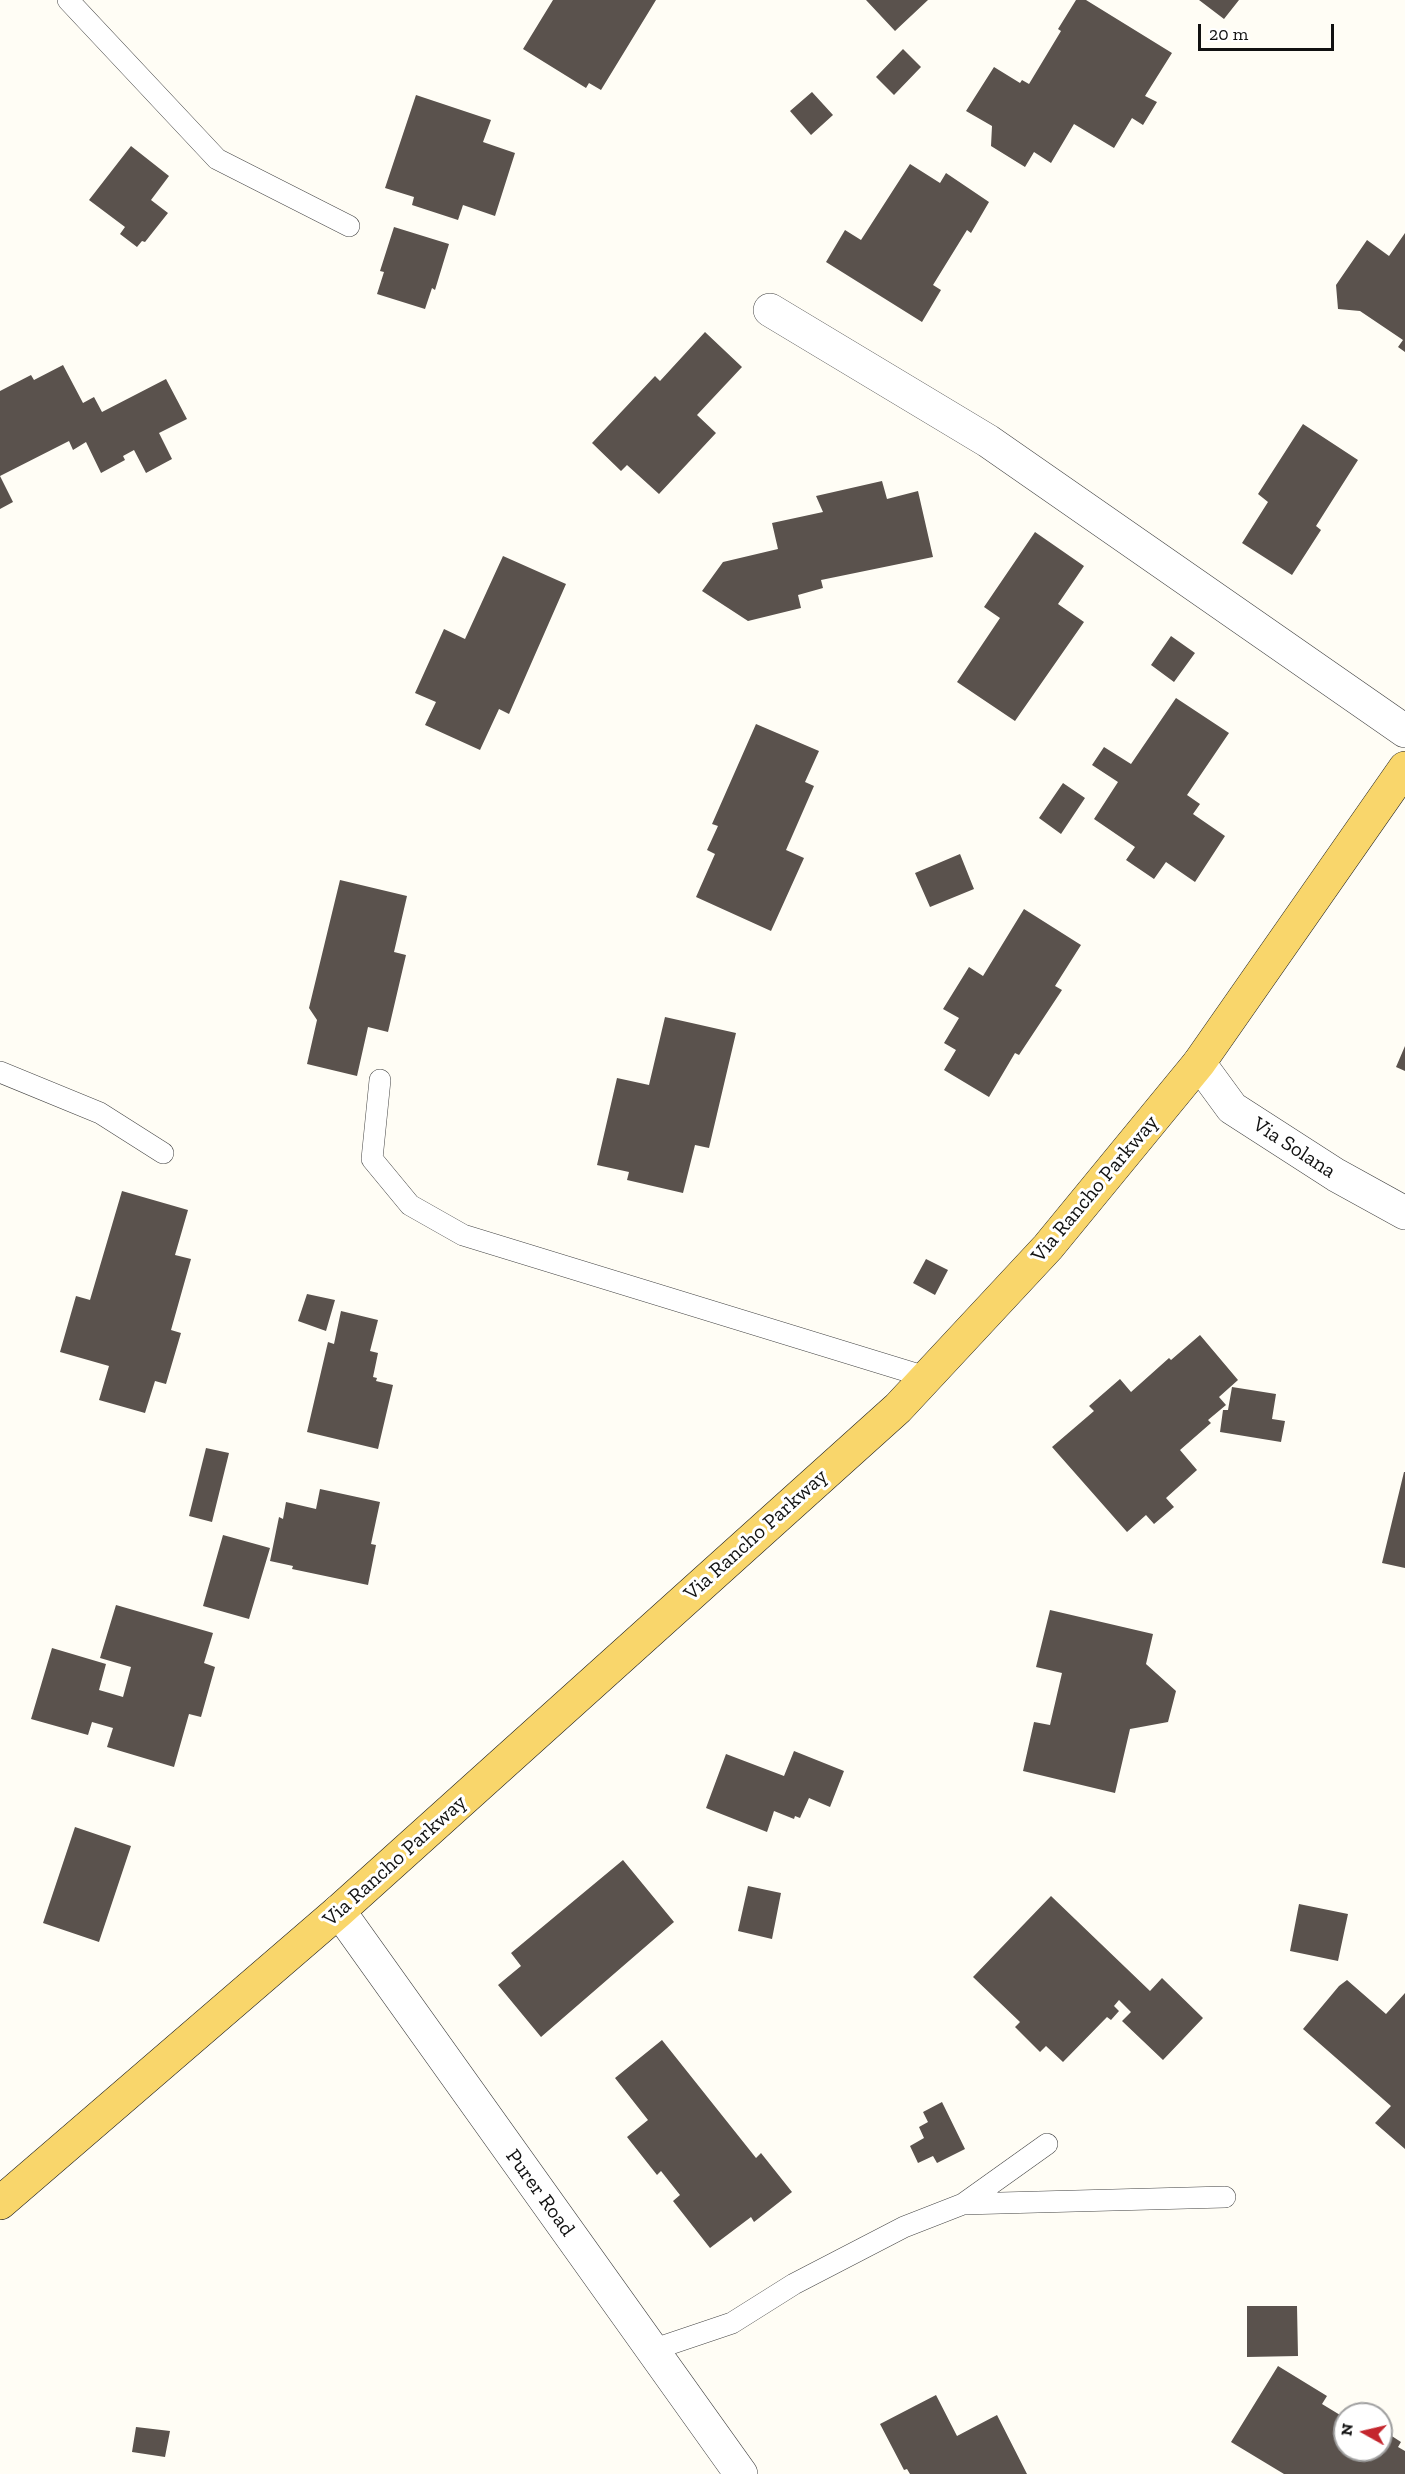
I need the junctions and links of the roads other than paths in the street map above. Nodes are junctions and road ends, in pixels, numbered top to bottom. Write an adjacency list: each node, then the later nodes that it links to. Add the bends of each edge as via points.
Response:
1 (68, 0): 2 (lane, via 217,159)
2 (349, 226)
3 (770, 310): 4 (street, via 988,441)
4 (1405, 731)
5 (1405, 768): 6 (main road, Via Rancho Parkway)
6 (1199, 1063): 10 (street, Via Solana, via 1232,1107 1336,1175); 11 (main road, Via Rancho Parkway, via 1048,1247)
7 (0, 1072): 9 (lane, via 100,1113)
8 (380, 1080): 11 (lane, via 372,1159 410,1205 463,1235)
9 (163, 1153)
10 (1405, 1213)
11 (926, 1377): 12 (main road, Via Rancho Parkway, via 898,1408)
12 (339, 1911): 15 (main road, Via Rancho Parkway); 17 (street, Purer Road)
13 (1047, 2144): 16 (lane)
14 (1225, 2197): 16 (lane)
15 (0, 2203)
16 (963, 2204): 17 (lane, via 894,2232 794,2284 732,2323)
17 (652, 2350): 18 (street, Purer Road)
18 (741, 2474)

